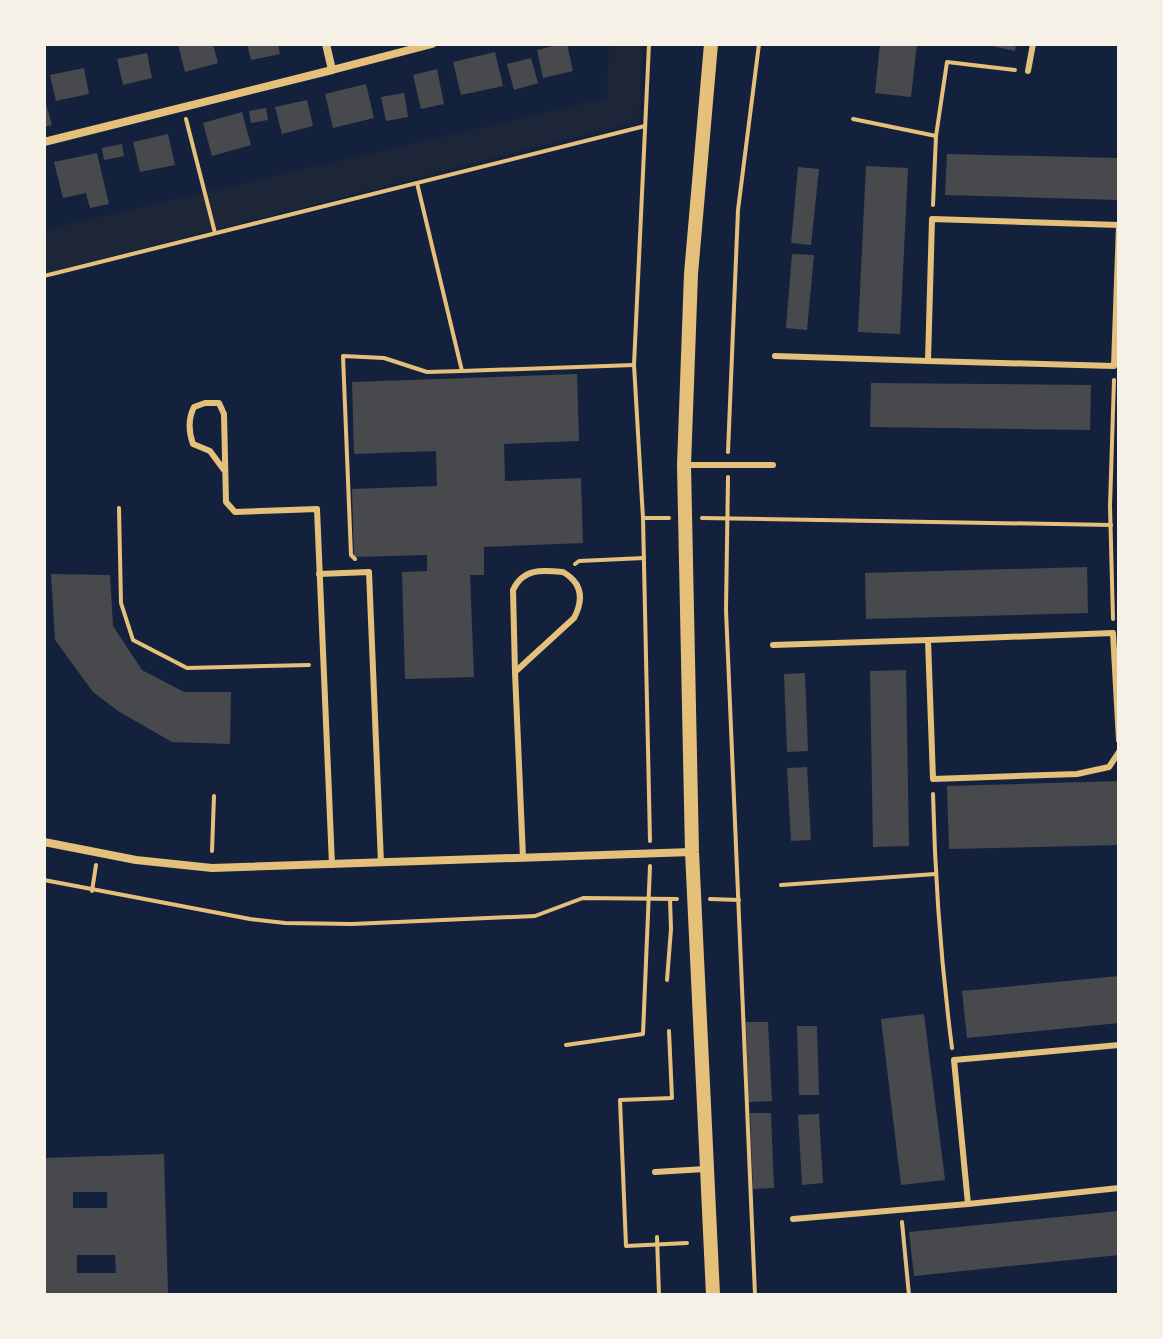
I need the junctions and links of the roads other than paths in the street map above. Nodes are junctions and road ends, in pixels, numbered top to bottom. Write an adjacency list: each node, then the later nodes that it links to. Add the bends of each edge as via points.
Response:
1 (326, 44): 7 (street)
2 (390, 44): 6 (street)
3 (432, 44): 6 (street)
4 (711, 44): 12 (street, via 691,274)
5 (1033, 44): 8 (lane)
6 (392, 54): 7 (street)
7 (332, 70): 9 (street)
8 (1028, 71)
9 (44, 142)
10 (775, 356): 11 (lane)
11 (928, 361): 11 (lane, via 932,219 1119,225 1114,366)
12 (684, 465): 13 (lane); 22 (street)
13 (773, 465)
14 (224, 470): 14 (lane, via 224,414 219,403 194,407 189,432 193,444 210,451); 15 (lane, via 226,502 235,512 317,509)
15 (319, 574): 24 (lane, via 369,572); 25 (lane)
16 (928, 640): 17 (lane); 19 (lane, via 1113,633); 20 (lane, via 933,779 1086,773 1109,767)
17 (773, 645)
18 (515, 672): 18 (lane, via 580,607 581,593 563,572 526,573 518,579 513,590); 23 (lane)
19 (1119, 740)
20 (1119, 752)
21 (44, 842): 25 (street, via 173,865)
22 (692, 852): 23 (street); 27 (street)
23 (523, 858): 24 (street)
24 (381, 863): 25 (street)
25 (332, 865)
26 (1119, 1045): 30 (lane, via 954,1060)
27 (708, 1169): 28 (lane); 32 (street)
28 (655, 1172)
29 (1119, 1188): 30 (lane)
30 (968, 1204): 31 (lane)
31 (793, 1219)
32 (713, 1295)

